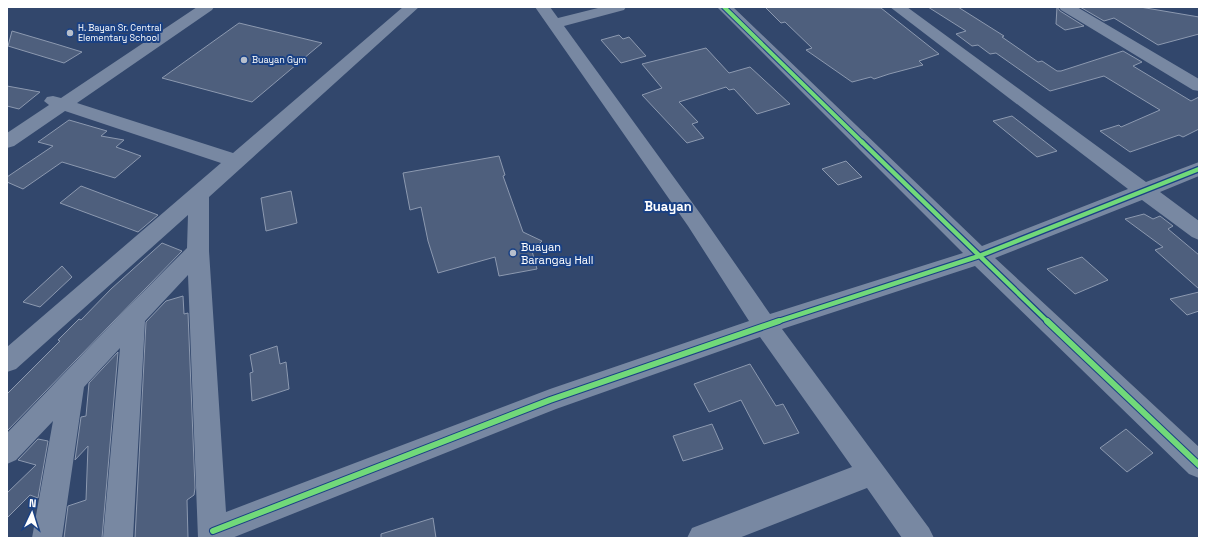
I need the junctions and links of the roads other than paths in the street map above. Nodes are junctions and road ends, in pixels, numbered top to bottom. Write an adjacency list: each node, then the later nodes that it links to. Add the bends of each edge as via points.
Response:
1 (196, 7): 13 (street)
2 (207, 7): 13 (street)
3 (412, 7): 15 (street)
4 (542, 7): 10 (street)
5 (619, 7): 10 (street)
6 (724, 7): 21 (street)
7 (897, 7): 17 (street)
8 (1066, 7): 11 (street)
9 (1097, 7): 11 (street)
10 (555, 24): 23 (street, via 695,221)
11 (1098, 26): 12 (street)
12 (1199, 86)
13 (57, 102): 14 (street); 15 (street)
14 (10, 135)
15 (236, 161): 18 (street)
16 (1199, 169): 17 (street)
17 (1145, 190): 19 (street); 21 (street)
18 (199, 194): 20 (street); 24 (street)
19 (1199, 232)
20 (198, 251): 22 (street); 29 (street)
21 (979, 256): 23 (street); 27 (street)
22 (134, 316): 25 (street); 31 (street)
23 (765, 325): 28 (street); 29 (street, via 550,400)
24 (7, 362)
25 (72, 383): 26 (street); 30 (street)
26 (7, 451)
27 (1199, 465)
28 (872, 473): 32 (street); 33 (street)
29 (213, 534)
30 (46, 538)
31 (118, 538)
32 (702, 538)
33 (918, 538)

